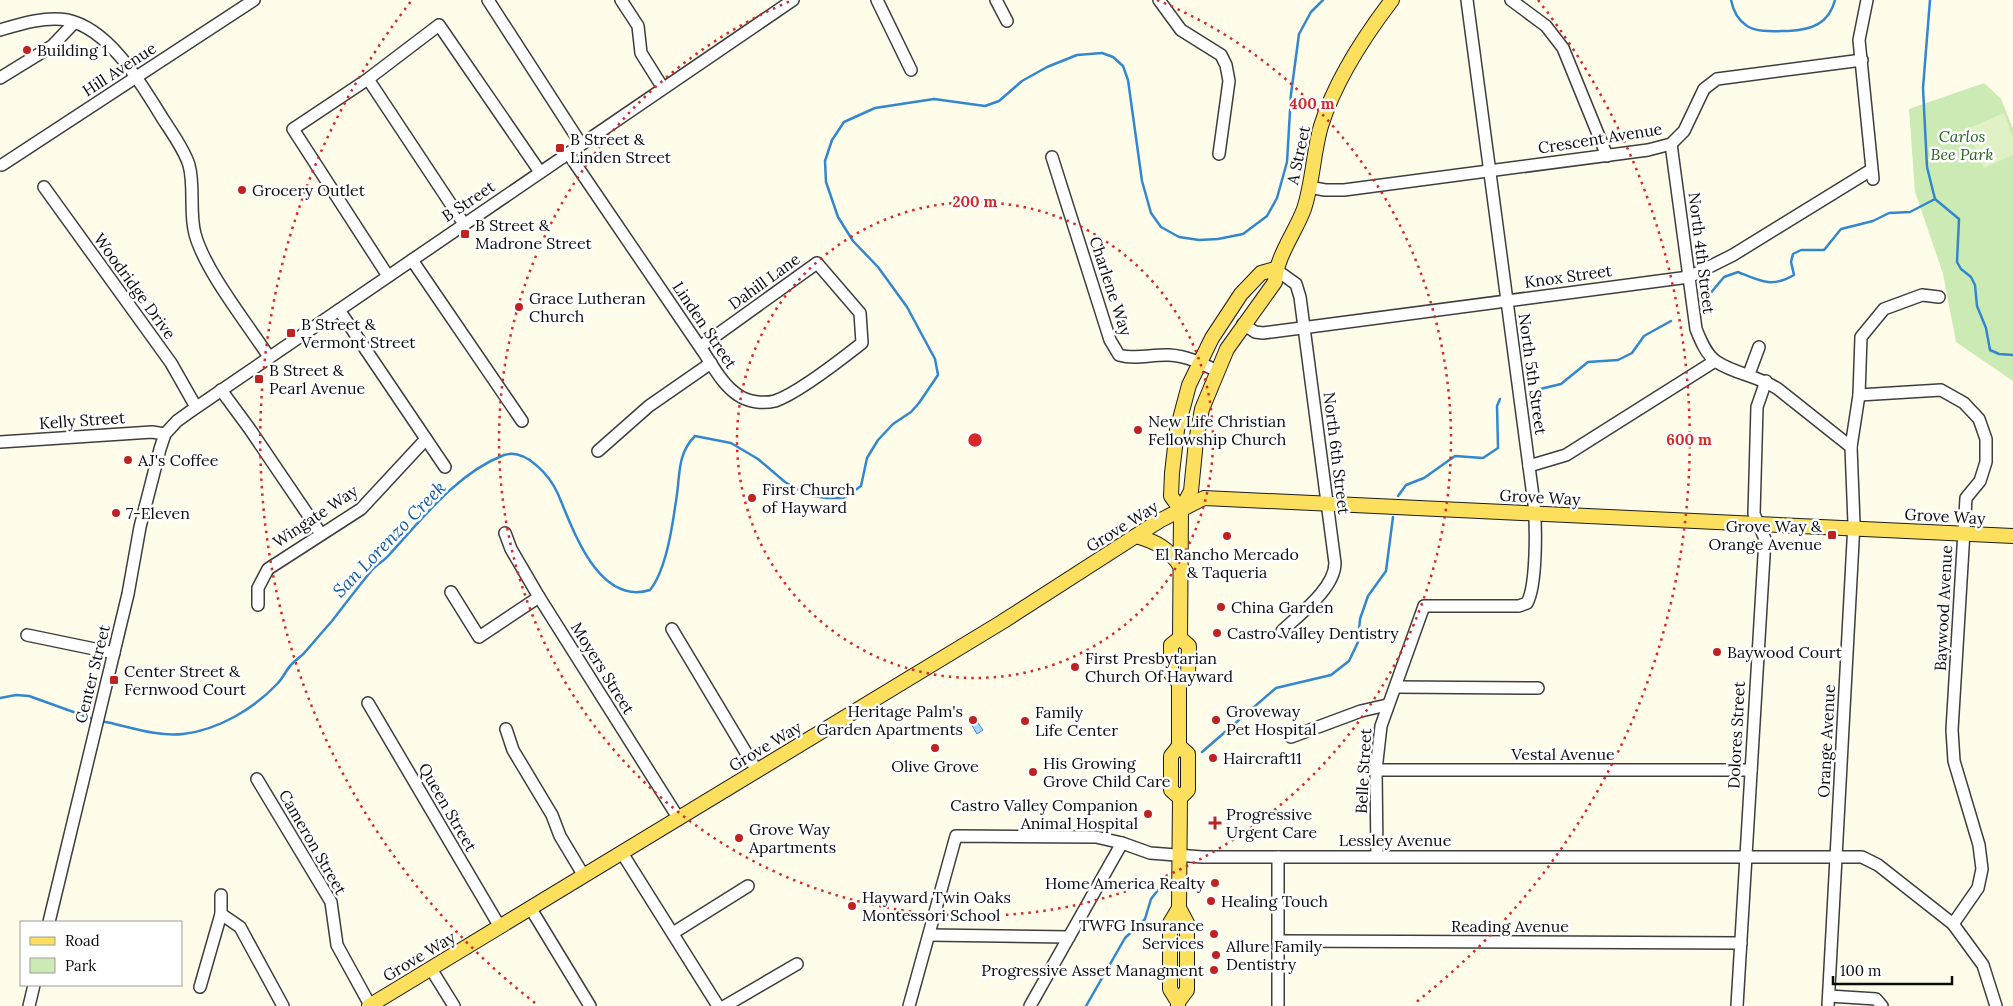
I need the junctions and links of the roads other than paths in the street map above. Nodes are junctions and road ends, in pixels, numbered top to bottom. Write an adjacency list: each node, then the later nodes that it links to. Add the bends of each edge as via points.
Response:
1 (254, 0): 17 (street, Hill Avenue)
2 (488, 0): 21 (street)
3 (621, 0): 20 (street, via 638,26 642,53)
4 (793, 0): 20 (street, B Street)
5 (877, 0): 16 (street)
6 (996, 0): 12 (street)
7 (1159, 0): 24 (street, via 1181,30 1221,55 1226,65 1229,81)
8 (1392, 0): 31 (main road, A Street, via 1331,100 1321,128)
9 (1467, 0): 28 (street, North 5th Street)
10 (1511, 0): 25 (street, via 1546,26 1563,48)
11 (1867, 0): 15 (street, via 1859,40)
12 (1007, 21)
13 (74, 23): 14 (street, via 52,19); 17 (street, via 109,45); 18 (street, via 52,46)
14 (0, 30)
15 (1862, 60): 22 (street, Crescent Avenue, via 1717,79 1704,89 1684,131); 36 (street, Knox Street, via 1872,175 1734,256)
16 (911, 70)
17 (137, 77): 27 (street, Hill Avenue); 45 (street, via 189,166 194,234 211,270)
18 (0, 78)
19 (368, 79): 29 (street, via 439,25); 32 (street); 35 (street, via 293,129)
20 (663, 88): 21 (street, B Street)
21 (581, 144): 23 (street, B Street)
22 (1672, 144): 25 (street, Crescent Avenue); 36 (street, North 4th Street)
23 (568, 153): 29 (street, B Street); 43 (street, Linden Street)
24 (1219, 154)
25 (1607, 156): 28 (street, Crescent Avenue)
26 (1052, 157): 47 (street, Charlene Way, via 1110,340 1119,355 1129,358 1168,354)
27 (2, 165)
28 (1490, 171): 31 (street, Crescent Avenue, via 1344,190); 38 (street, North 5th Street)
29 (540, 172): 32 (street, B Street)
30 (44, 187): 54 (street, Woodridge Drive, via 171,363)
31 (1309, 187): 34 (main road, A Street, via 1299,220)
32 (464, 224): 33 (street, B Street)
33 (412, 260): 35 (street, B Street); 55 (street)
34 (1275, 269): 40 (main road, A Street, via 1275,282); 41 (street, North 6th Street, via 1299,290); 47 (main road, via 1261,273 1241,294)
35 (388, 276): 39 (street, B Street)
36 (1689, 277): 38 (street, Knox Street); 46 (street, North 4th Street, via 1696,329)
37 (1939, 297): 53 (street, Orange Avenue, via 1922,295 1884,309 1878,316 1861,337)
38 (1507, 300): 41 (street, Knox Street); 61 (street, North 5th Street)
39 (339, 310): 45 (street, B Street); 57 (street)
40 (1243, 324): 41 (street, Knox Street, via 1255,332 1264,333); 49 (main road, A Street)
41 (1304, 327): 63 (street, North 6th Street)
42 (862, 343): 43 (street, Dahill Lane, via 860,313 817,263); 48 (street, Linden Street, via 774,401 755,402 738,395)
43 (700, 347): 48 (street, Linden Street)
44 (1759, 347): 50 (street)
45 (269, 357): 52 (street, B Street)
46 (1715, 361): 50 (street); 61 (street, via 1566,455)
47 (1199, 362): 49 (street, Charlene Way); 64 (main road, via 1183,404 1175,444 1171,496)
48 (711, 363): 60 (street, via 650,406)
49 (1216, 372): 64 (main road, A Street, via 1199,423 1191,491)
50 (1749, 374): 51 (street)
51 (1766, 381): 59 (street); 66 (street, Dolores Street, via 1757,407 1754,514)
52 (221, 390): 54 (street, B Street); 69 (street)
53 (1859, 395): 59 (street, Orange Avenue); 70 (street, Baywood Avenue, via 1941,390 1964,403 1979,419 1986,439 1986,462 1980,481 1966,498)
54 (196, 407): 56 (street, B Street, via 176,421)
55 (522, 421)
56 (165, 434): 58 (street, Kelly Street, via 152,432); 81 (street, Center Street, via 140,528)
57 (426, 439): 62 (street); 69 (street, Wingate Way, via 361,509)
58 (0, 442)
59 (1851, 447): 67 (street, Orange Avenue)
60 (598, 451)
61 (1529, 466): 65 (street, North 5th Street)
62 (445, 467)
63 (1327, 503): 64 (main road, Grove Way, via 1204,498); 65 (main road, Grove Way); 79 (street, North 6th Street, via 1335,563 1333,578)
64 (1182, 510): 71 (main road, Grove Way, via 1159,520); 73 (main road)
65 (1535, 514): 66 (main road, Grove Way); 77 (street, North 5th Street, via 1532,590 1527,603)
66 (1758, 525): 67 (main road, Grove Way); 89 (street, Dolores Street, via 1765,539)
67 (1854, 529): 70 (main road, Grove Way); 99 (street, Orange Avenue)
68 (505, 533): 75 (street, Moyers Street)
69 (320, 534): 76 (street, Wingate Way, via 268,569 258,588)
70 (1963, 535): 72 (main road, Grove Way); 106 (street, Baywood Avenue, via 1952,730 1954,761 1980,845 1982,869 1978,888)
71 (1136, 536): 73 (main road, via 1155,541); 90 (main road, Grove Way)
72 (2013, 536)
73 (1181, 567): 96 (main road, via 1180,638 1189,646 1189,656 1188,674 1179,683 1179,746 1188,754 1188,790 1180,798)
74 (451, 592): 75 (street, via 479,637)
75 (539, 597): 92 (street, Moyers Street)
76 (258, 605)
77 (1424, 606): 82 (street, Belle Street)
78 (672, 629): 90 (street)
79 (1282, 631)
80 (27, 634): 81 (street)
81 (114, 653): 105 (street, Center Street)
82 (1396, 688): 83 (street); 85 (street, Belle Street)
83 (1538, 688)
84 (368, 703): 107 (street, Queen Street)
85 (1387, 705): 87 (street); 88 (street, Belle Street)
86 (506, 729): 100 (street, via 513,750)
87 (1291, 736)
88 (1376, 770): 89 (street, Vestal Avenue); 95 (street, Belle Street)
89 (1750, 770): 98 (street, Dolores Street)
90 (757, 771): 92 (main road, Grove Way)
91 (257, 779): 121 (street, Cameron Street, via 331,902 337,945)
92 (680, 819): 94 (main road, Grove Way)
93 (1122, 843): 96 (street, Lessley Avenue, via 1150,853); 109 (street, Lessley Avenue, via 1096,837 956,836); 110 (street)
94 (622, 853): 100 (main road, Grove Way); 108 (street)
95 (1377, 856): 97 (street, Lessley Avenue); 98 (street, Lessley Avenue)
96 (1180, 857): 97 (street, Lessley Avenue); 118 (main road, via 1179,908 1170,923 1170,989)
97 (1278, 857): 111 (street)
98 (1746, 857): 99 (street, Lessley Avenue); 112 (street, Dolores Street)
99 (1836, 857): 106 (street, Lessley Avenue, via 1871,860); 117 (street, Orange Avenue)
100 (584, 876): 103 (main road, Grove Way)
101 (748, 886): 108 (street)
102 (221, 895): 104 (street)
103 (531, 908): 107 (main road, Grove Way); 123 (street)
104 (221, 914): 116 (street); 120 (street, via 240,928)
105 (49, 921)
106 (1952, 924): 131 (street, Lessley Avenue, via 1983,965)
107 (500, 927): 114 (main road, Grove Way)
108 (673, 932): 124 (street)
109 (929, 935): 110 (street); 126 (street)
110 (1069, 937): 127 (street)
111 (1278, 941): 112 (street, Reading Avenue); 128 (street)
112 (1741, 943): 129 (street, Dolores Street)
113 (796, 964): 125 (street)
114 (431, 969): 121 (main road, Grove Way); 122 (street)
115 (34, 986): 119 (street)
116 (200, 988)
117 (1828, 1001): 130 (street, via 1876,999)
118 (1178, 1004)
119 (29, 1006)
120 (283, 1006)
121 (369, 1006)
122 (454, 1006)
123 (590, 1006)
124 (718, 1006)
125 (725, 1006)
126 (909, 1006)
127 (1030, 1006)
128 (1278, 1006)
129 (1737, 1006)
130 (1882, 1006)
131 (1996, 1006)

